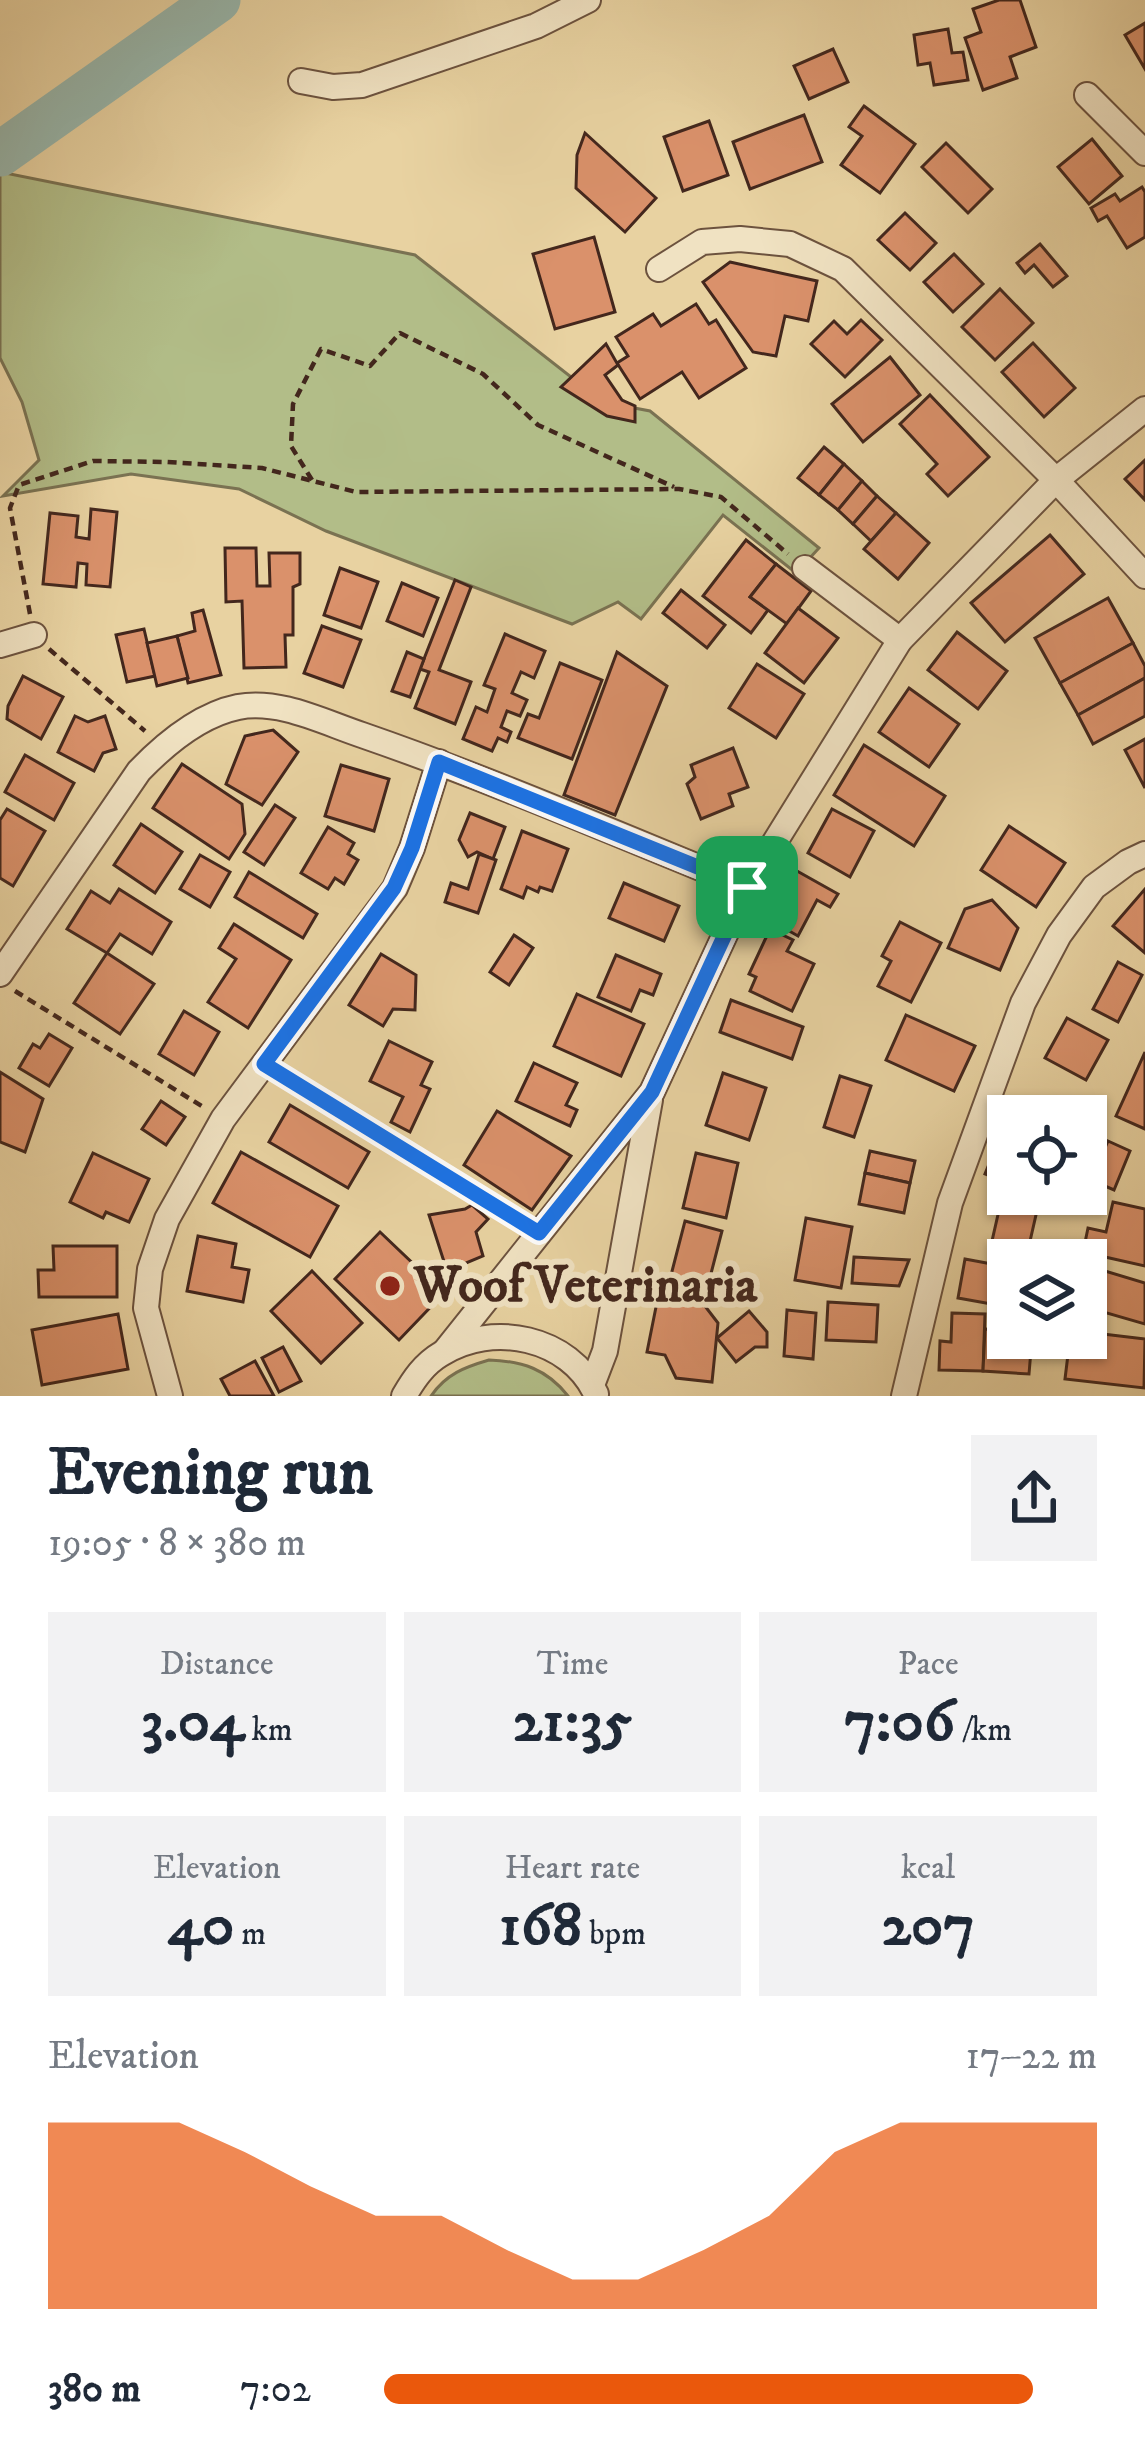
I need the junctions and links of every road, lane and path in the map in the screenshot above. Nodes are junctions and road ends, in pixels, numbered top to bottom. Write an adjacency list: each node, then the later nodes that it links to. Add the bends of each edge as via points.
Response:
1 (588, 0): 2 (street, via 536,26 362,85)
2 (301, 80)
3 (1087, 95): 4 (street)
4 (1145, 153)
5 (659, 269): 7 (street, via 702,242 740,239 790,244 843,268)
6 (1145, 409): 7 (street)
7 (1056, 480): 11 (street); 13 (street)
8 (313, 482): 9 (path, via 356,493); 9 (path, via 291,446 293,404 321,349 370,367 400,333 483,374 538,425); 12 (path, via 262,468 93,461 19,485 10,508)
9 (680, 489): 10 (path, via 721,497)
10 (805, 568): 13 (street)
11 (1145, 576)
12 (34, 634): 14 (street); 15 (path)
13 (900, 640): 18 (street)
14 (0, 645)
15 (162, 748): 16 (street, via 238,707 277,706); 19 (street)
16 (439, 762): 18 (street); 20 (street, via 394,888)
17 (1145, 854): 29 (street, via 1094,886 1023,1003 950,1203)
18 (747, 887): 21 (street)
19 (0, 978): 22 (path)
20 (264, 1064): 22 (street); 23 (path)
21 (652, 1092): 23 (street); 26 (street)
22 (223, 1119): 27 (street, via 167,1219 150,1269 146,1308)
23 (539, 1233): 24 (street)
24 (446, 1350): 25 (street); 26 (street, via 509,1336 541,1344 570,1360)
25 (410, 1386): 28 (street)
26 (595, 1390)
27 (170, 1396)
28 (389, 1396)
29 (904, 1396)

